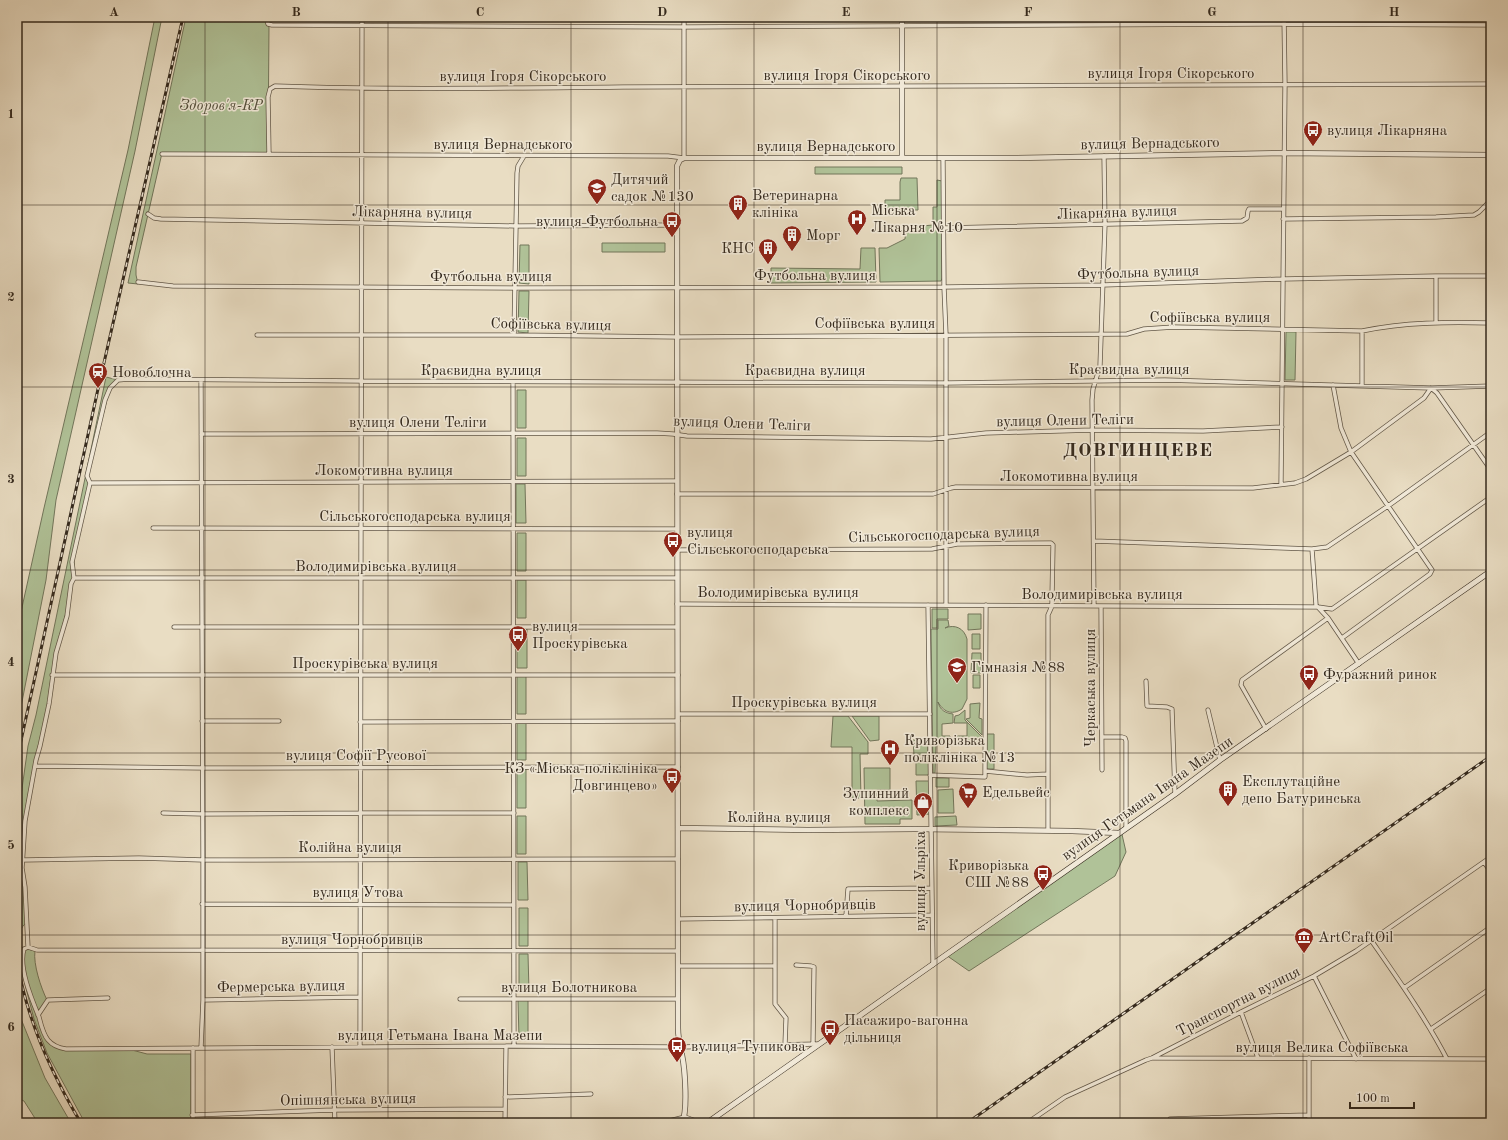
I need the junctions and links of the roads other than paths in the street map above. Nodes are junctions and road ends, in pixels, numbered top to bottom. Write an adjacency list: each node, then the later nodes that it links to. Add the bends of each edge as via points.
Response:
1 (266, 17): 7 (street, via 268,24 272,25)
2 (362, 17): 7 (street)
3 (684, 17): 10 (street)
4 (902, 17): 8 (street)
5 (1284, 17): 6 (street)
6 (1284, 24): 8 (street); 9 (street); 11 (street)
7 (362, 25): 10 (street); 15 (street)
8 (902, 25): 10 (street); 13 (street)
9 (1491, 26)
10 (684, 27): 14 (street)
11 (1285, 84): 12 (street, вулиця Ігоря Сікорського); 13 (street, вулиця Ігоря Сікорського); 16 (street)
12 (1491, 84)
13 (902, 86): 14 (street, вулиця Ігоря Сікорського); 24 (street)
14 (684, 88): 15 (street, вулиця Ігоря Сікорського); 23 (street)
15 (362, 89): 18 (street, вулиця Ігоря Сікорського, via 273,86 268,97); 20 (street)
16 (1284, 153): 19 (street, вулиця Вернадського); 22 (street, вулиця Вернадського); 27 (street)
17 (162, 154): 18 (street, вулиця Вернадського)
18 (269, 154): 20 (street, вулиця Вернадського)
19 (1491, 155)
20 (362, 156): 21 (street, вулиця Вернадського); 30 (street)
21 (524, 156): 23 (street, вулиця Вернадського); 33 (street, via 517,173)
22 (1104, 156): 25 (street, вулиця Вернадського); 31 (street)
23 (684, 158): 24 (street, вулиця Вернадського); 32 (street, via 677,166)
24 (902, 158): 25 (street, вулиця Вернадського)
25 (943, 158): 34 (street)
26 (1491, 200): 29 (street, via 1474,215)
27 (1283, 209): 29 (street); 31 (street, Лікарняна вулиця, via 1249,210 1247,218 1242,221)
28 (148, 214): 30 (street, Лікарняна вулиця, via 161,219)
29 (1283, 219): 37 (street)
30 (361, 224): 33 (street, Лікарняна вулиця); 40 (street)
31 (1105, 224): 34 (street, Лікарняна вулиця); 39 (street)
32 (677, 225): 33 (street, Лікарняна вулиця); 43 (street)
33 (516, 226): 42 (street)
34 (944, 228): 41 (street)
35 (1436, 276): 36 (street, Футбольна вулиця); 37 (street, Футбольна вулиця); 44 (street)
36 (1491, 276)
37 (1283, 279): 39 (street, Футбольна вулиця); 46 (street)
38 (138, 282): 40 (street, Футбольна вулиця, via 173,286)
39 (1103, 285): 41 (street, Футбольна вулиця); 48 (street)
40 (362, 287): 42 (street, Футбольна вулиця); 50 (street)
41 (944, 287): 43 (street, Футбольна вулиця); 52 (street)
42 (515, 288): 43 (street, Футбольна вулиця); 51 (street)
43 (677, 288): 53 (street)
44 (1436, 322): 45 (street, Софіївська вулиця); 47 (street, Софіївська вулиця, via 1384,326)
45 (1491, 323)
46 (1283, 330): 47 (street, Софіївська вулиця); 48 (street, Софіївська вулиця, via 1174,327 1144,329 1127,334); 60 (street)
47 (1362, 331): 62 (street)
48 (1100, 334): 52 (street, Софіївська вулиця); 56 (street, via 1100,366)
49 (257, 335): 50 (street, Софіївська вулиця)
50 (361, 335): 51 (street, Софіївська вулиця); 55 (street)
51 (514, 335): 53 (street, Софіївська вулиця)
52 (946, 335): 53 (street, Софіївська вулиця); 59 (street)
53 (677, 337): 58 (street)
54 (201, 380): 55 (street, Краєвидна вулиця); 69 (street); 77 (street, Краєвидна вулиця, via 118,380 110,388 105,400 87,476)
55 (360, 381): 57 (street, Краєвидна вулиця); 70 (street)
56 (1095, 381): 59 (street, Краєвидна вулиця); 60 (street, Краєвидна вулиця); 66 (street, via 1092,400)
57 (513, 382): 58 (street, Краєвидна вулиця); 68 (street)
58 (677, 382): 59 (street, Краєвидна вулиця); 71 (street)
59 (946, 383): 72 (street)
60 (1282, 383): 61 (street, Краєвидна вулиця); 65 (street)
61 (1333, 385): 62 (street, Краєвидна вулиця); 74 (street, via 1341,428)
62 (1362, 386): 64 (street, Краєвидна вулиця)
63 (1491, 386): 64 (street, Краєвидна вулиця)
64 (1431, 388): 73 (street); 74 (street, Локомотивна вулиця, via 1424,398)
65 (1282, 427): 66 (street, вулиця Олени Теліги, via 1203,431); 81 (street)
66 (1093, 430): 72 (street, вулиця Олени Теліги, via 986,432); 82 (street)
67 (1491, 432): 73 (street)
68 (513, 433): 70 (street, вулиця Олени Теліги); 71 (street, вулиця Олени Теліги); 80 (street)
69 (201, 434): 70 (street, вулиця Олени Теліги); 78 (street)
70 (361, 434): 79 (street)
71 (677, 435): 72 (street, вулиця Олени Теліги, via 931,439); 76 (street)
72 (946, 437): 83 (street)
73 (1473, 445): 75 (street); 86 (street)
74 (1351, 452): 81 (street, Локомотивна вулиця, via 1306,479); 86 (street)
75 (1491, 470)
76 (677, 481): 80 (street, Локомотивна вулиця); 84 (street)
77 (90, 482): 78 (street, Локомотивна вулиця); 98 (street, via 72,562)
78 (202, 482): 79 (street, Локомотивна вулиця); 88 (street)
79 (361, 482): 80 (street, Локомотивна вулиця); 89 (street)
80 (513, 482): 90 (street)
81 (1280, 485): 82 (street, Локомотивна вулиця, via 1253,488)
82 (1093, 488): 83 (street, Локомотивна вулиця, via 956,487); 92 (street)
83 (946, 490): 84 (street, Локомотивна вулиця, via 933,494); 93 (street)
84 (677, 494): 91 (street)
85 (1491, 497): 95 (street, Володимирівська вулиця)
86 (1388, 506): 94 (street, via 1327,548); 95 (street)
87 (153, 528): 88 (street, Сільськогосподарська вулиця)
88 (203, 528): 89 (street, Сільськогосподарська вулиця); 99 (street)
89 (361, 528): 90 (street, Сільськогосподарська вулиця); 100 (street)
90 (513, 528): 91 (street, Сільськогосподарська вулиця); 101 (street)
91 (677, 528): 96 (street)
92 (1094, 542): 94 (street); 108 (street)
93 (946, 547): 96 (street, Сільськогосподарська вулиця); 105 (street); 107 (street, Сільськогосподарська вулиця, via 957,544 1051,543)
94 (1312, 549): 110 (street)
95 (1418, 549): 110 (street, Володимирівська вулиця, via 1332,609); 117 (street, via 1432,572)
96 (677, 550): 102 (street)
97 (1491, 571): 118 (main road, вулиця Гетьмана Івана Мазепи)
98 (74, 578): 99 (street, Володимирівська вулиця); 119 (street)
99 (202, 578): 100 (street, Володимирівська вулиця); 113 (street)
100 (361, 578): 101 (street, Володимирівська вулиця); 114 (street)
101 (514, 578): 102 (street, Володимирівська вулиця); 115 (street)
102 (677, 578): 103 (street)
103 (678, 604): 104 (street, Володимирівська вулиця); 116 (street)
104 (928, 605): 105 (street, Володимирівська вулиця); 127 (street, вулиця Ульріха)
105 (946, 605): 106 (street, Володимирівська вулиця)
106 (986, 606): 107 (street, Володимирівська вулиця); 142 (street)
107 (1052, 606): 108 (street, Володимирівська вулиця); 143 (street, via 1048,615)
108 (1094, 606): 109 (street, Володимирівська вулиця)
109 (1101, 606): 110 (street, Володимирівська вулиця); 134 (street, Черкаська вулиця)
110 (1318, 607): 111 (street)
111 (1328, 618): 117 (street); 133 (street, via 1242,680 1241,684)
112 (174, 627): 113 (street)
113 (202, 627): 114 (street); 120 (street)
114 (360, 627): 115 (street); 121 (street)
115 (514, 627): 116 (street); 122 (street)
116 (678, 627): 123 (street)
117 (1342, 638): 118 (street)
118 (1358, 664): 133 (main road, вулиця Гетьмана Івана Мазепи)
119 (52, 675): 120 (street, Проскурівська вулиця); 136 (street, via 49,704)
120 (202, 675): 121 (street, Проскурівська вулиця); 128 (street)
121 (360, 675): 122 (street, Проскурівська вулиця); 132 (street)
122 (514, 675): 123 (street, Проскурівська вулиця); 130 (street)
123 (678, 675): 126 (street)
124 (1146, 681): 145 (street, via 1146,706 1172,709)
125 (1208, 710): 135 (street)
126 (678, 714): 127 (street, Проскурівська вулиця); 131 (street)
127 (930, 714): 144 (street, вулиця Ульріха)
128 (202, 721): 129 (street); 140 (street)
129 (279, 721)
130 (514, 721): 131 (street); 132 (street); 138 (street)
131 (678, 721): 139 (street)
132 (360, 722): 137 (street)
133 (1266, 729): 135 (main road, вулиця Гетьмана Івана Мазепи)
134 (1102, 737): 141 (street, Черкаська вулиця); 151 (street, via 1122,737 1126,741)
135 (1220, 760): 145 (main road, вулиця Гетьмана Івана Мазепи)
136 (35, 766): 140 (street, вулиця Софії Русової); 158 (street, via 25,821)
137 (361, 767): 138 (street, вулиця Софії Русової); 140 (street, вулиця Софії Русової); 147 (street)
138 (514, 767): 139 (street, вулиця Софії Русової); 148 (street)
139 (678, 767): 150 (street)
140 (203, 768): 149 (street)
141 (1102, 770)
142 (985, 771): 143 (street); 144 (street, via 985,777)
143 (1048, 774): 153 (street)
144 (930, 775): 152 (street, вулиця Ульріха)
145 (1175, 794): 151 (main road, вулиця Гетьмана Івана Мазепи)
146 (163, 813): 149 (street)
147 (360, 813): 148 (street); 149 (street); 160 (street)
148 (514, 813): 156 (street)
149 (203, 814): 159 (street)
150 (678, 828): 152 (street, Колійна вулиця); 157 (street)
151 (1126, 828): 154 (main road, вулиця Гетьмана Івана Мазепи)
152 (932, 829): 153 (street, Колійна вулиця); 163 (street, вулиця Ульріха)
153 (1048, 830): 154 (street, Колійна вулиця)
154 (1119, 833): 179 (main road, вулиця Гетьмана Івана Мазепи)
155 (1491, 857): 161 (street, Транспортна вулиця)
156 (514, 859): 157 (street, Колійна вулиця); 160 (street, Колійна вулиця); 166 (street)
157 (678, 859): 170 (street)
158 (23, 860): 159 (street, Колійна вулиця); 173 (street)
159 (203, 860): 160 (street, Колійна вулиця); 164 (street)
160 (360, 860): 165 (street)
161 (1484, 862): 162 (street); 172 (street, Транспортна вулиця)
162 (1491, 872)
163 (932, 888): 167 (street, вулиця Ульріха); 168 (street, via 848,889)
164 (202, 904): 165 (street, вулиця Утова); 174 (street)
165 (360, 904): 166 (street, вулиця Утова); 176 (street)
166 (514, 905): 177 (street)
167 (932, 915): 168 (street, вулиця Чорнобривців); 179 (street, вулиця Ульріха)
168 (846, 916): 169 (street, вулиця Чорнобривців)
169 (775, 918): 170 (street, вулиця Чорнобривців); 181 (street)
170 (678, 919): 175 (street)
171 (1491, 927): 183 (street)
172 (1371, 940): 182 (street, Транспортна вулиця); 183 (street)
173 (28, 947): 174 (street, вулиця Чорнобривців, via 37,950); 192 (street, via 24,948 23,960)
174 (202, 950): 176 (street, вулиця Чорнобривців); 190 (street)
175 (678, 950): 177 (street, вулиця Чорнобривців); 180 (street)
176 (360, 951): 177 (street, вулиця Чорнобривців); 185 (street)
177 (514, 951): 187 (street)
178 (796, 965): 195 (street, via 814,967)
179 (933, 965): 195 (main road, вулиця Гетьмана Івана Мазепи)
180 (678, 966): 181 (street); 189 (street)
181 (775, 966): 194 (street, via 775,1004 786,1018)
182 (1314, 976): 191 (street, Транспортна вулиця); 206 (street)
183 (1404, 988): 193 (street)
184 (1491, 988): 193 (street)
185 (360, 997): 190 (street, Фермерська вулиця); 199 (street)
186 (108, 998): 192 (street, via 48,1000)
187 (514, 998): 188 (street, вулиця Болотникова); 189 (street, вулиця Болотникова); 197 (street)
188 (460, 999)
189 (678, 999): 200 (street)
190 (203, 1000): 202 (street)
191 (1241, 1012): 203 (street, Транспортна вулиця); 204 (street)
192 (38, 1015): 201 (street, вулиця Гетьмана Івана Мазепи, via 48,1040 59,1048)
193 (1431, 1029): 207 (street)
194 (785, 1045): 195 (street, вулиця Гетьмана Івана Мазепи); 200 (street, вулиця Гетьмана Івана Мазепи)
195 (816, 1045): 225 (main road, вулиця Гетьмана Івана Мазепи)
196 (506, 1046): 197 (street, вулиця Гетьмана Івана Мазепи); 199 (street, вулиця Гетьмана Івана Мазепи); 210 (street)
197 (514, 1046): 200 (street, вулиця Гетьмана Івана Мазепи)
198 (332, 1047): 199 (street, вулиця Гетьмана Івана Мазепи); 202 (street, вулиця Гетьмана Івана Мазепи); 212 (street)
199 (360, 1047)
200 (680, 1047): 215 (street)
201 (193, 1048): 202 (street, вулиця Гетьмана Івана Мазепи); 213 (street)
202 (201, 1048)
203 (1152, 1058): 204 (street, вулиця Велика Софіївська); 226 (street, Транспортна вулиця, via 1066,1097)
204 (1258, 1058): 205 (street, вулиця Велика Софіївська)
205 (1309, 1058): 206 (street, вулиця Велика Софіївська); 214 (street)
206 (1356, 1059): 207 (street, вулиця Велика Софіївська)
207 (1447, 1059): 208 (street, вулиця Велика Софіївська)
208 (1491, 1059)
209 (591, 1094): 210 (street)
210 (505, 1097): 211 (street)
211 (505, 1109): 212 (street, Опішнянська вулиця); 221 (street)
212 (334, 1110): 213 (street, Опішнянська вулиця); 220 (street)
213 (192, 1115): 219 (street)
214 (1309, 1115): 216 (street); 218 (street)
215 (685, 1117): 222 (street); 223 (street); 224 (street)
216 (1168, 1121)
217 (1491, 1121): 218 (street)
218 (1309, 1122)
219 (193, 1123)
220 (335, 1123)
221 (505, 1123)
222 (661, 1123)
223 (682, 1123)
224 (701, 1123)
225 (707, 1123)
226 (1027, 1123)

